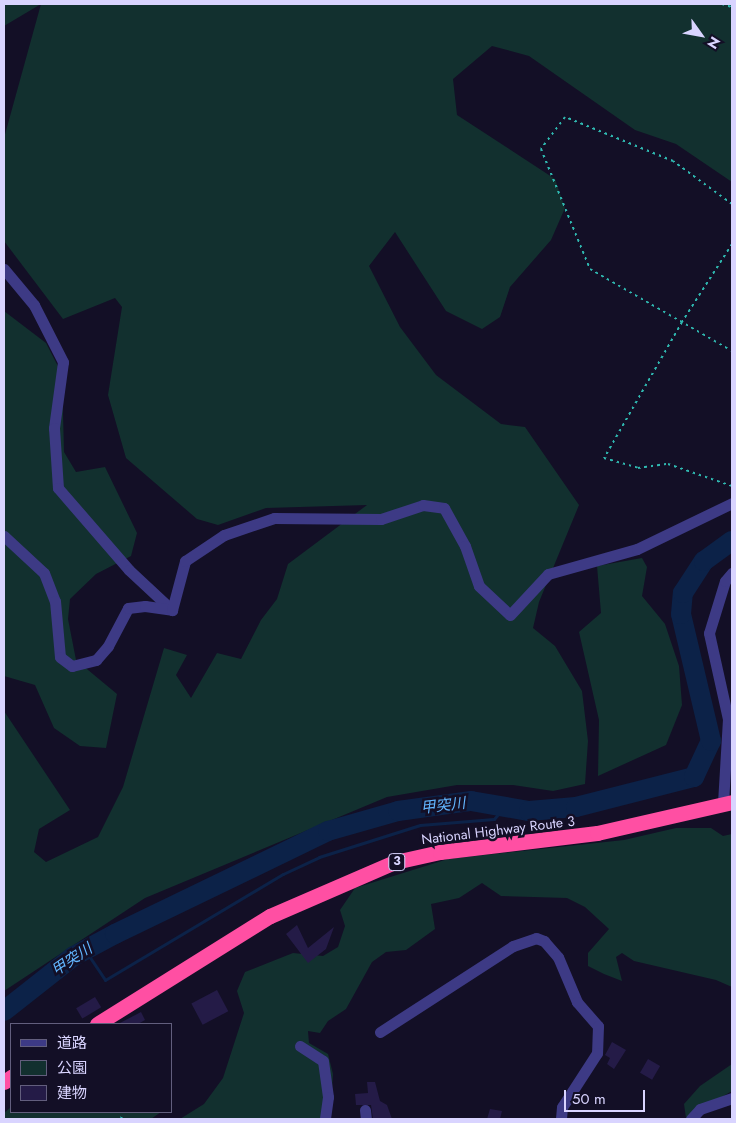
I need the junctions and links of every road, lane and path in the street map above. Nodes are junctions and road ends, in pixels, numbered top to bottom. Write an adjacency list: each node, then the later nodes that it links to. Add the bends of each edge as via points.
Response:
1 (722, 4): 2 (path)
2 (732, 7)
3 (732, 204): 6 (path, via 673,161 566,117 540,149 590,269)
4 (732, 244): 6 (path)
5 (4, 269): 12 (street, via 34,306 63,362 54,428 58,488 129,570)
6 (682, 322): 7 (path); 8 (path, via 604,458 638,468 668,464)
7 (732, 351)
8 (732, 486)
9 (732, 503): 12 (street, via 637,549 548,574 510,615 479,586 465,546 444,508 423,505 381,519 274,518 224,535 185,561)
10 (4, 536): 12 (street, via 44,573 55,601 60,657 72,666 96,660 108,646 128,608 145,606)
11 (732, 573): 13 (street, via 725,581 709,633 728,719)
12 (172, 610)
13 (728, 802): 14 (highway, National Highway Route 3 / 3, via 597,833 440,852 395,862 270,916)
14 (99, 1023)
15 (380, 1032): 19 (street, via 512,946 536,938 544,941 558,957 577,1002 598,1026 597,1053 562,1108)
16 (300, 1046): 18 (street, via 323,1061 328,1097)
17 (732, 1098): 20 (street, via 700,1109)
18 (325, 1119)
19 (561, 1119)
20 (692, 1119)

